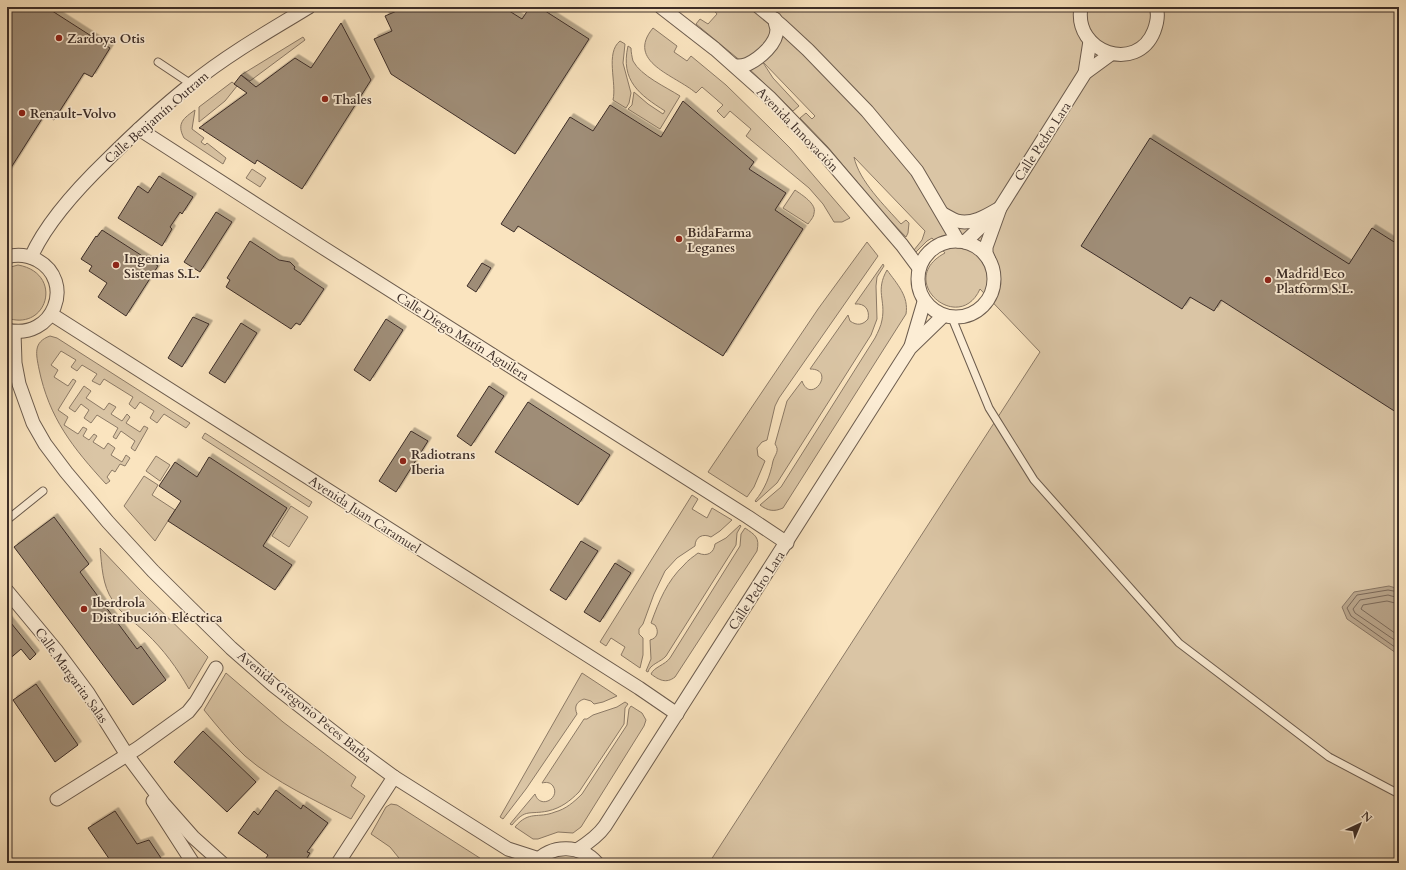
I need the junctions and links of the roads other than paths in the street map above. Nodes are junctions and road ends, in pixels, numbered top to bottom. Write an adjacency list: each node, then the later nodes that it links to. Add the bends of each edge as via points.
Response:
1 (309, 7): 12 (street, Calle Benjamín Outram, via 248,44)
2 (661, 7): 10 (street, Avenida Innovación)
3 (759, 7): 6 (street)
4 (1080, 7): 7 (street, via 1082,28)
5 (1156, 7): 8 (street, via 1157,24 1152,36 1144,45 1134,52)
6 (775, 20): 10 (street, via 776,34 762,55 746,65); 15 (street, via 867,111 917,171)
7 (1090, 41): 8 (street, via 1100,50); 11 (street, Calle Pedro Lara)
8 (1111, 54): 11 (street, Calle Pedro Lara)
9 (158, 62): 12 (lane)
10 (735, 66): 20 (street, Avenida Innovación, via 824,154 902,245)
11 (1085, 73): 14 (street, Calle Pedro Lara)
12 (191, 84): 13 (street, Calle Benjamín Outram)
13 (139, 129): 18 (street, Calle Benjamín Outram, via 79,188 37,243); 28 (street, Calle Diego Marín Aguilera)
14 (1000, 208): 15 (street, via 984,218 969,222 957,221); 16 (street, Calle Pedro Lara, via 972,236); 19 (street, Calle Pedro Lara, via 986,247)
15 (942, 214): 16 (street)
16 (962, 241): 19 (street, via 979,249); 20 (street, via 941,243 934,247)
17 (7, 257): 18 (street)
18 (31, 257): 22 (street, via 41,262 55,281 56,303)
19 (989, 260): 23 (street, via 994,275 990,297 974,313)
20 (918, 268): 21 (street, via 919,292)
21 (924, 302): 23 (street, via 933,311); 25 (street, Calle Pedro Lara)
22 (51, 314): 24 (street, via 35,328 21,332); 31 (street, Avenida Juan Caramuel)
23 (947, 317): 25 (street, Calle Pedro Lara); 34 (lane, via 989,408 1034,480 1179,644 1329,757)
24 (10, 331): 33 (street, Avenida Gregorio Peces Barba, via 14,363 33,423 55,458 108,522 153,572 231,648 296,702)
25 (910, 348): 28 (street, Calle Pedro Lara)
26 (43, 491): 27 (lane)
27 (7, 520)
28 (787, 543): 31 (street, Calle Pedro Lara)
29 (7, 591): 32 (street, Calle Margarita Salas, via 56,650)
30 (216, 668): 32 (street, via 188,712)
31 (677, 714): 36 (street, Calle Pedro Lara)
32 (130, 759): 35 (street); 41 (street, Calle Margarita Salas, via 143,786); 42 (street, Calle Margarita Salas, via 193,837)
33 (394, 777): 37 (street, Avenida Gregorio Peces Barba); 43 (street)
34 (1399, 794)
35 (57, 799)
36 (601, 832): 38 (street, Calle Pedro Lara); 40 (street, Calle Pedro Lara)
37 (508, 849): 39 (street, Avenida Gregorio Peces Barba); 44 (street, Avenida Gregorio Peces Barba)
38 (577, 850): 39 (street, via 558,849); 40 (street)
39 (537, 861)
40 (597, 862)
41 (193, 863)
42 (222, 863)
43 (338, 863)
44 (520, 863)

